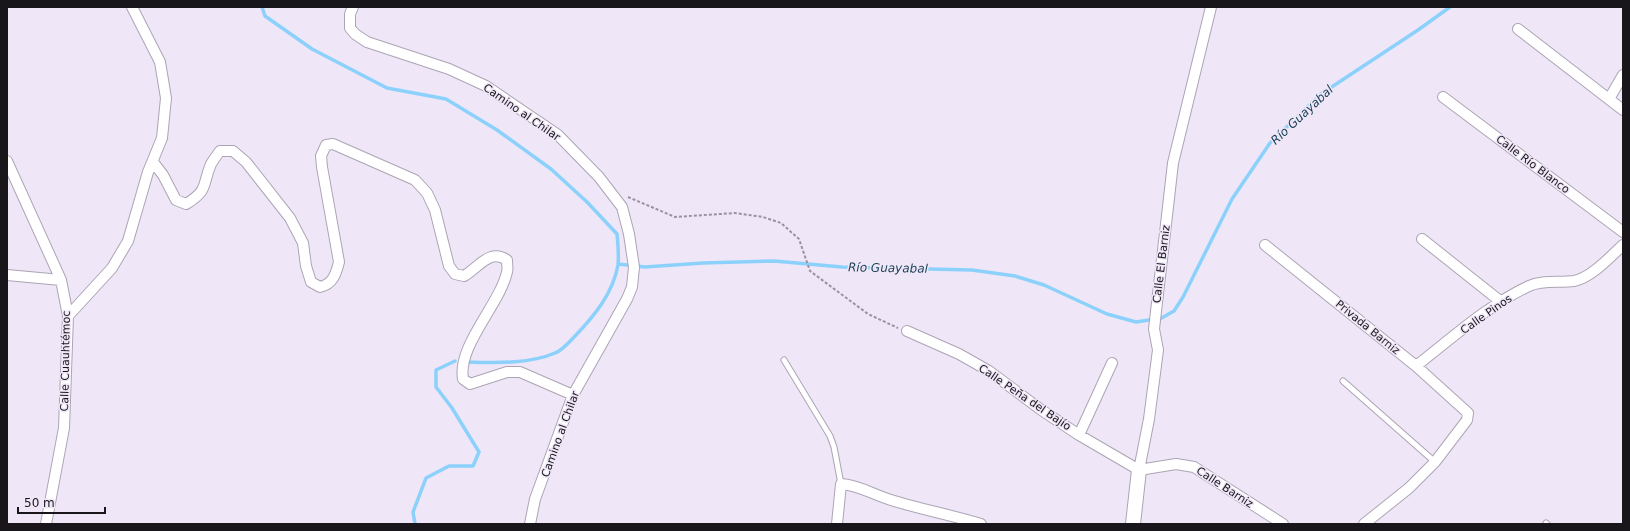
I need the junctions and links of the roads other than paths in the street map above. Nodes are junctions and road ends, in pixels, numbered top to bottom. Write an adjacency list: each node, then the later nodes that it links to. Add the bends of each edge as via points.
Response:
1 (132, 7): 10 (street, via 160,62 166,98 162,138)
2 (353, 7): 24 (street, Camino al Chilar, via 350,28 355,34 368,42 449,69 486,86 558,135 622,207 634,266 632,287)
3 (1211, 7): 27 (street, Calle El Barniz, via 1173,163 1154,329 1158,350)
4 (1518, 29): 7 (street)
5 (1623, 75): 7 (street)
6 (1443, 97): 11 (street, Calle Río Blanco)
7 (1609, 99): 8 (street)
8 (1623, 110)
9 (7, 161): 16 (street, Calle Cuauhtémoc)
10 (154, 162): 18 (street, via 148,172 128,241 112,268); 24 (street, via 176,200 186,204 196,198 204,187 211,164 220,151 233,151 246,162 290,218 303,243 311,282 320,287 327,286 336,276 339,262 322,167 321,156 326,145 333,144 415,180 427,193 435,210 449,266 455,274 464,276 492,256 501,255 507,260 507,272 502,286 469,348 462,371 463,379 470,384 507,372 520,372)
11 (1623, 232)
12 (1422, 239): 17 (street)
13 (1265, 245): 22 (street, Privada Barniz)
14 (1623, 245): 17 (street, Calle Pinos, via 1587,277 1530,286)
15 (7, 275): 16 (street)
16 (61, 280): 18 (street, Calle Cuauhtémoc)
17 (1500, 301): 22 (street, Calle Pinos)
18 (68, 316): 29 (street, Calle Cuauhtémoc, via 64,428)
19 (907, 331): 25 (street, Calle Peña del Bajío, via 959,354 989,371)
20 (784, 360): 28 (lane, via 830,436)
21 (1112, 363): 25 (street)
22 (1416, 366): 26 (street, Privada Barniz, via 1468,413 1467,420)
23 (1343, 381): 26 (lane)
24 (573, 395): 30 (street, Camino al Chilar, via 535,499)
25 (1080, 435): 27 (street, Calle Peña del Bajío)
26 (1435, 462): 35 (street, via 1409,488)
27 (1139, 470): 33 (street, Calle El Barniz); 34 (street, Calle Barniz, via 1176,464 1194,466)
28 (841, 484): 31 (street); 32 (street)
29 (46, 524)
30 (530, 524)
31 (837, 524)
32 (981, 524)
33 (1133, 524)
34 (1283, 524)
35 (1364, 524)

